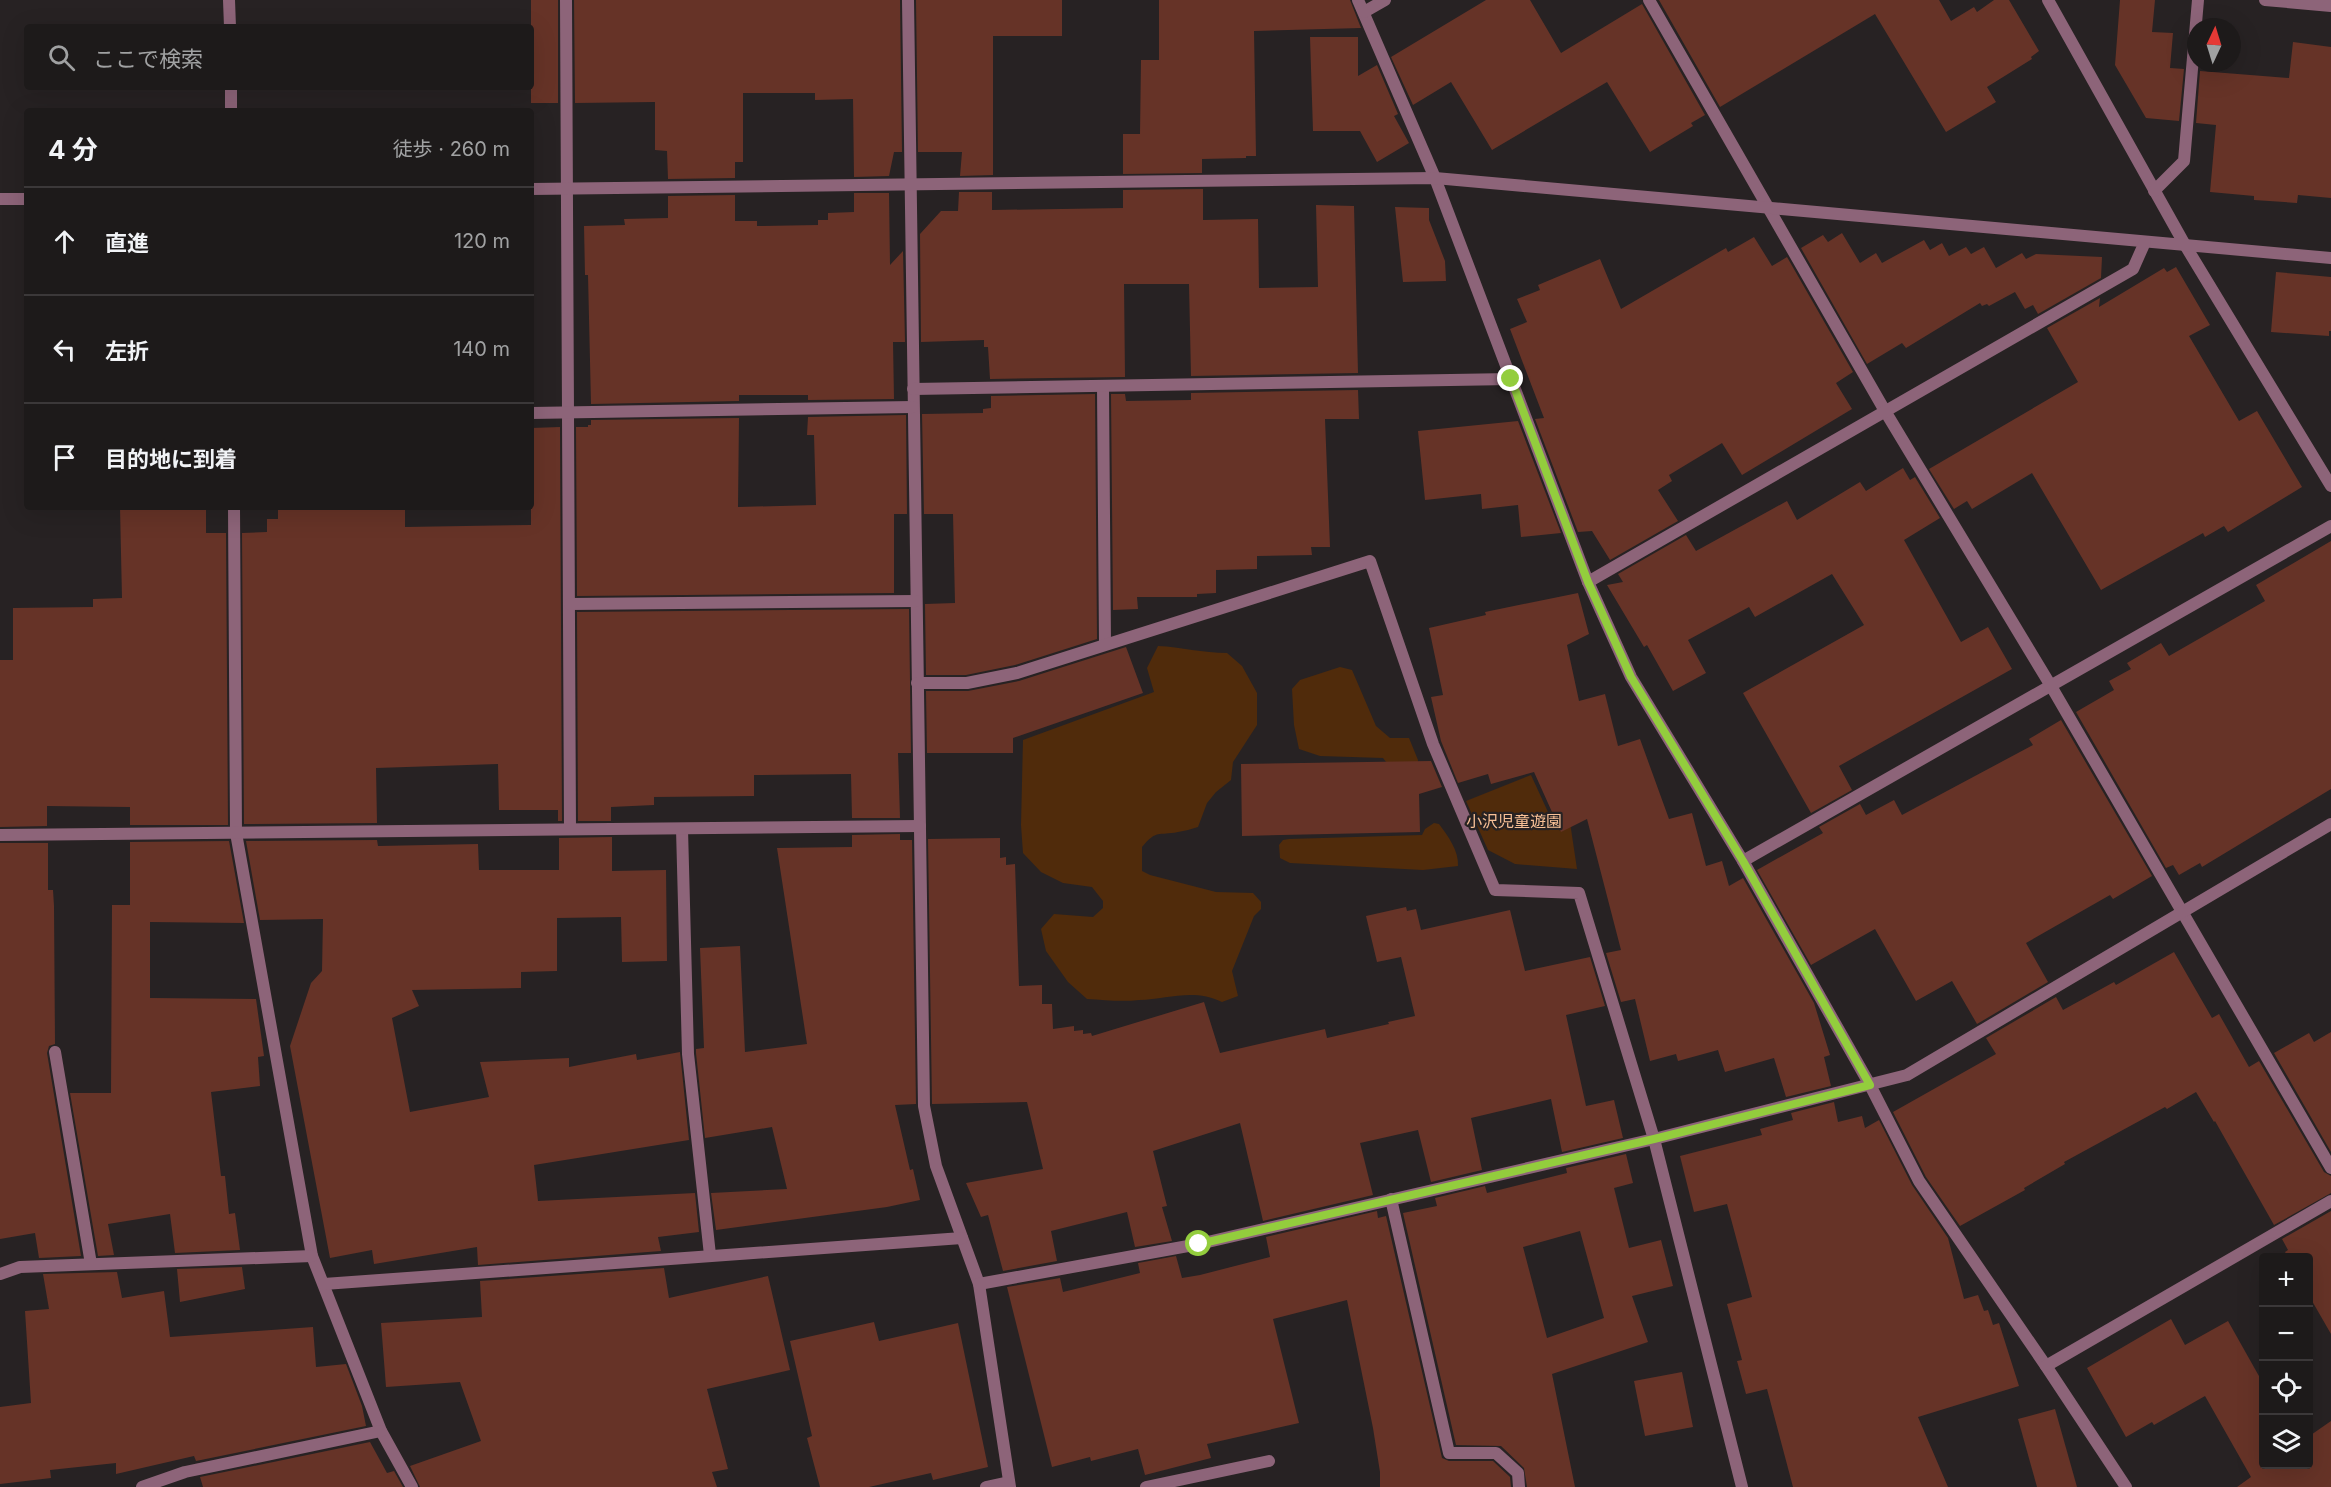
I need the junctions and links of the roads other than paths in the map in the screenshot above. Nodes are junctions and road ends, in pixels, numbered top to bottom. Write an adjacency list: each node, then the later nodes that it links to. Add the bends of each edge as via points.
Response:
1 (230, 0): 12 (street)
2 (566, 0): 17 (street)
3 (908, 0): 16 (street)
4 (1358, 0): 11 (street)
5 (1385, 0): 11 (street)
6 (1649, 0): 22 (street)
7 (2048, 0): 19 (street)
8 (2198, 0): 19 (street, via 2184,161)
9 (2265, 0): 10 (street)
10 (2331, 6)
11 (1364, 12): 15 (street)
12 (230, 24)
13 (231, 90): 14 (street)
14 (231, 108)
15 (1435, 178): 16 (street); 22 (street); 26 (street)
16 (910, 184): 17 (street); 28 (street)
17 (568, 188): 18 (street); 31 (street)
18 (534, 189)
19 (2154, 191): 24 (street)
20 (0, 199): 21 (street)
21 (24, 199)
22 (1770, 208): 23 (street); 30 (street)
23 (2145, 242): 24 (street); 30 (street, via 2133,269)
24 (2185, 245): 25 (street); 33 (street)
25 (2331, 258)
26 (1511, 379): 27 (street); 36 (street)
27 (1103, 387): 28 (street); 39 (street)
28 (913, 389): 29 (street)
29 (913, 406): 31 (street); 37 (street)
30 (1885, 411): 36 (street); 41 (street)
31 (569, 412): 32 (street); 38 (street)
32 (534, 413)
33 (2331, 486)
34 (234, 510): 46 (street)
35 (2331, 526): 41 (street)
36 (1588, 582): 48 (street, via 1631,677)
37 (916, 600): 38 (street); 40 (street)
38 (570, 604): 44 (street)
39 (1105, 644): 40 (street, via 1017,673 967,683); 52 (street, via 1370,561 1433,744 1495,890 1579,893)
40 (917, 683): 43 (street)
41 (2051, 686): 48 (street); 49 (street)
42 (2331, 824): 49 (street)
43 (920, 826): 45 (street); 56 (street, via 924,1106 936,1166)
44 (570, 829): 45 (street); 46 (street)
45 (682, 829): 57 (street, via 688,1054)
46 (236, 833): 47 (street); 58 (street)
47 (0, 835)
48 (1743, 861): 51 (street)
49 (2182, 912): 51 (street, via 1907,1075); 53 (street)
50 (55, 1052): 59 (street)
51 (1870, 1085): 52 (street); 63 (street, via 1919,1181)
52 (1654, 1139): 54 (street); 72 (street)
53 (2331, 1168)
54 (1391, 1199): 62 (street, via 1199,1244); 71 (street, via 1449,1453 1496,1453 1518,1473)
55 (2331, 1201): 63 (street)
56 (962, 1238): 57 (street); 62 (street)
57 (710, 1255): 61 (street)
58 (312, 1256): 59 (street); 61 (street)
59 (91, 1264): 60 (street, via 20,1267)
60 (0, 1274)
61 (324, 1284): 64 (street)
62 (979, 1284): 66 (street)
63 (2046, 1366): 73 (street)
64 (381, 1431): 67 (street, via 185,1472); 68 (street)
65 (1269, 1461): 70 (street)
66 (1009, 1484): 69 (street)
67 (142, 1487)
68 (412, 1487)
69 (986, 1487)
70 (1146, 1487)
71 (1519, 1487)
72 (1742, 1487)
73 (2126, 1487)

